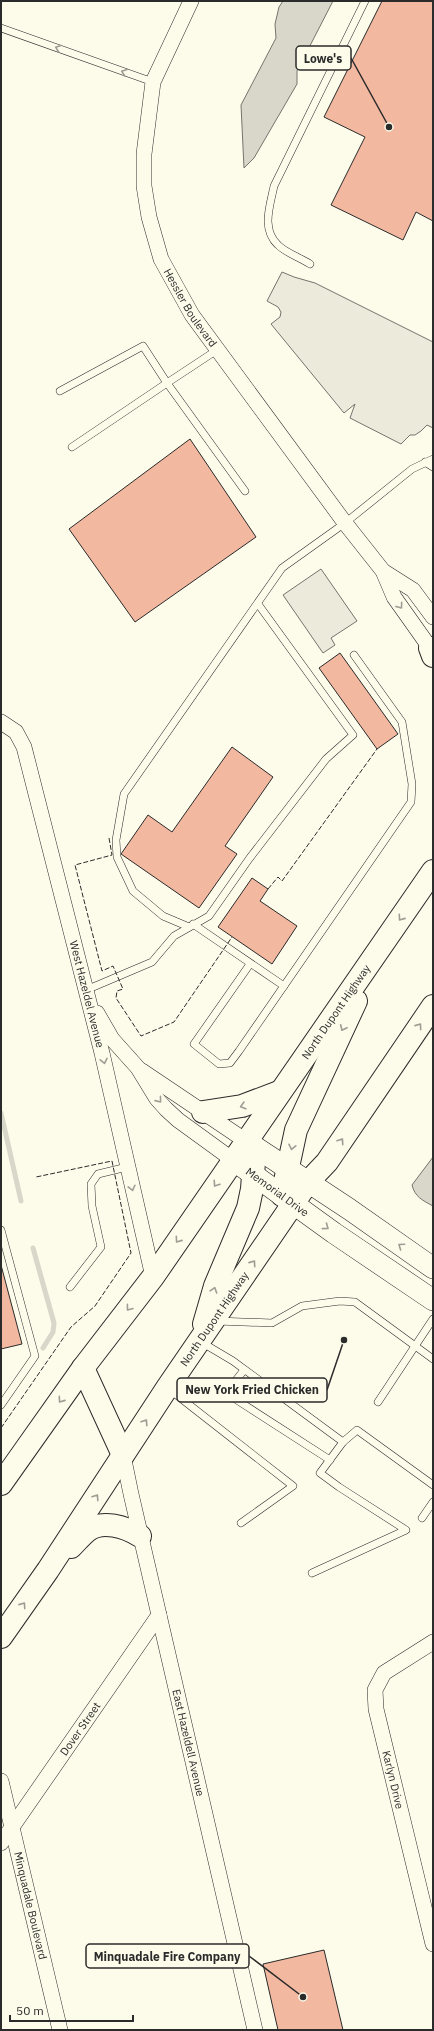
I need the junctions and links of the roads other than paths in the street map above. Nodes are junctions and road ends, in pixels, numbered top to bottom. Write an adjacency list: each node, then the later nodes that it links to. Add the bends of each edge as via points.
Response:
1 (365, 1): 5 (lane, via 274,186 268,211 268,229 278,246)
2 (188, 3): 4 (street, Hessler Boulevard)
3 (1, 28): 4 (lane, one-way to 3)
4 (153, 82): 6 (street, Hessler Boulevard, via 144,154 144,186 149,217 161,259 192,315)
5 (310, 264)
6 (217, 350): 7 (lane); 14 (street, Hessler Boulevard)
7 (167, 383): 8 (lane, via 142,346); 9 (lane); 13 (lane)
8 (60, 391)
9 (72, 447)
10 (433, 458): 11 (lane)
11 (425, 462): 12 (lane); 14 (lane, via 412,469)
12 (433, 467)
13 (245, 490)
14 (345, 523): 15 (street, Hessler Boulevard); 16 (lane, via 282,568)
15 (383, 571): 17 (street, Hessler Boulevard, via 413,590); 18 (street, Hessler Boulevard, one-way to 18, via 394,597)
16 (258, 604): 24 (lane, via 124,794 116,840 117,857 133,891 163,916); 24 (lane, via 353,735 326,759 209,916)
17 (433, 617)
18 (432, 652)
19 (354, 655): 27 (lane, via 402,722 412,784 411,802)
20 (1, 722): 28 (street, West Hazeldel Avenue, via 16,732 24,747)
21 (433, 854): 23 (highway)
22 (433, 871): 23 (highway, North Dupont Highway)
23 (417, 893): 25 (highway, North Dupont Highway, one-way to 25)
24 (191, 926): 26 (lane); 28 (lane, via 174,936 152,962)
25 (384, 942): 31 (highway, North Dupont Highway); 36 (highway, one-way to 36, via 296,1130)
26 (250, 964): 27 (lane); 27 (lane, via 194,1044 219,1064 230,1063)
27 (284, 986)
28 (86, 993): 30 (street, Memorial Drive, via 112,1039); 35 (street, West Hazeldel Avenue, one-way to 35)
29 (433, 1006): 38 (highway, North Dupont Highway, one-way to 29, via 327,1162)
30 (138, 1068): 32 (street, Memorial Drive); 34 (street, Memorial Drive, one-way to 34, via 166,1109)
31 (279, 1092): 32 (highway, one-way to 32, via 242,1106); 33 (highway, North Dupont Highway)
32 (203, 1112): 33 (street, Memorial Drive)
33 (250, 1144): 34 (highway, North Dupont Highway); 36 (street, Memorial Drive); 37 (highway)
34 (233, 1160): 37 (street, Memorial Drive); 42 (highway, North Dupont Highway, one-way to 42)
35 (127, 1167): 42 (street, West Hazeldel Avenue, one-way to 42); 43 (lane, via 98,1174 91,1184 92,1206 101,1247)
36 (286, 1168): 38 (street, Memorial Drive); 39 (highway)
37 (253, 1174): 39 (street, Memorial Drive); 47 (highway, one-way to 37, via 215,1286 248,1208)
38 (308, 1182): 39 (highway, North Dupont Highway); 41 (street, Memorial Drive, one-way to 38)
39 (288, 1199): 44 (street, Memorial Drive, one-way to 44); 46 (highway, North Dupont Highway, one-way to 39)
40 (1, 1230): 54 (lane, via 35,1356)
41 (433, 1268)
42 (153, 1277): 50 (highway, North Dupont Highway, one-way to 50)
43 (70, 1288)
44 (433, 1300)
45 (433, 1319): 48 (lane)
46 (213, 1320): 47 (highway, North Dupont Highway); 48 (lane, via 272,1323 302,1306 340,1301 355,1302)
47 (199, 1340): 51 (lane); 52 (highway, North Dupont Highway)
48 (415, 1346): 49 (lane); 53 (lane)
49 (433, 1359)
50 (84, 1368): 56 (highway); 58 (highway, North Dupont Highway, one-way to 58)
51 (244, 1370): 55 (lane); 57 (lane, via 226,1393)
52 (167, 1388): 56 (highway, North Dupont Highway, one-way to 52); 62 (lane, via 293,1486)
53 (378, 1402)
54 (1, 1404)
55 (343, 1442): 57 (lane); 59 (lane, via 356,1430)
56 (123, 1455): 63 (street, East Hazeldell Avenue); 64 (highway, North Dupont Highway, one-way to 56)
57 (330, 1460): 65 (lane, via 320,1473 339,1488 406,1530)
58 (1, 1484)
59 (433, 1485)
60 (433, 1502): 61 (lane)
61 (422, 1518)
62 (241, 1523)
63 (140, 1536): 64 (highway, via 130,1530 108,1525 88,1530); 66 (street, East Hazeldell Avenue)
64 (48, 1570): 67 (highway, North Dupont Highway, one-way to 64)
65 (312, 1573)
66 (159, 1614): 70 (street, Dover Street); 74 (street, East Hazeldell Avenue)
67 (2, 1636)
68 (433, 1642): 72 (street, Karlyn Drive, via 384,1673 375,1690 376,1709)
69 (1, 1781): 70 (street, Minquadale Boulevard)
70 (11, 1828): 71 (street, Dover Street); 73 (street, Minquadale Boulevard)
71 (1, 1843)
72 (433, 1944)
73 (60, 2030)
74 (255, 2030)

